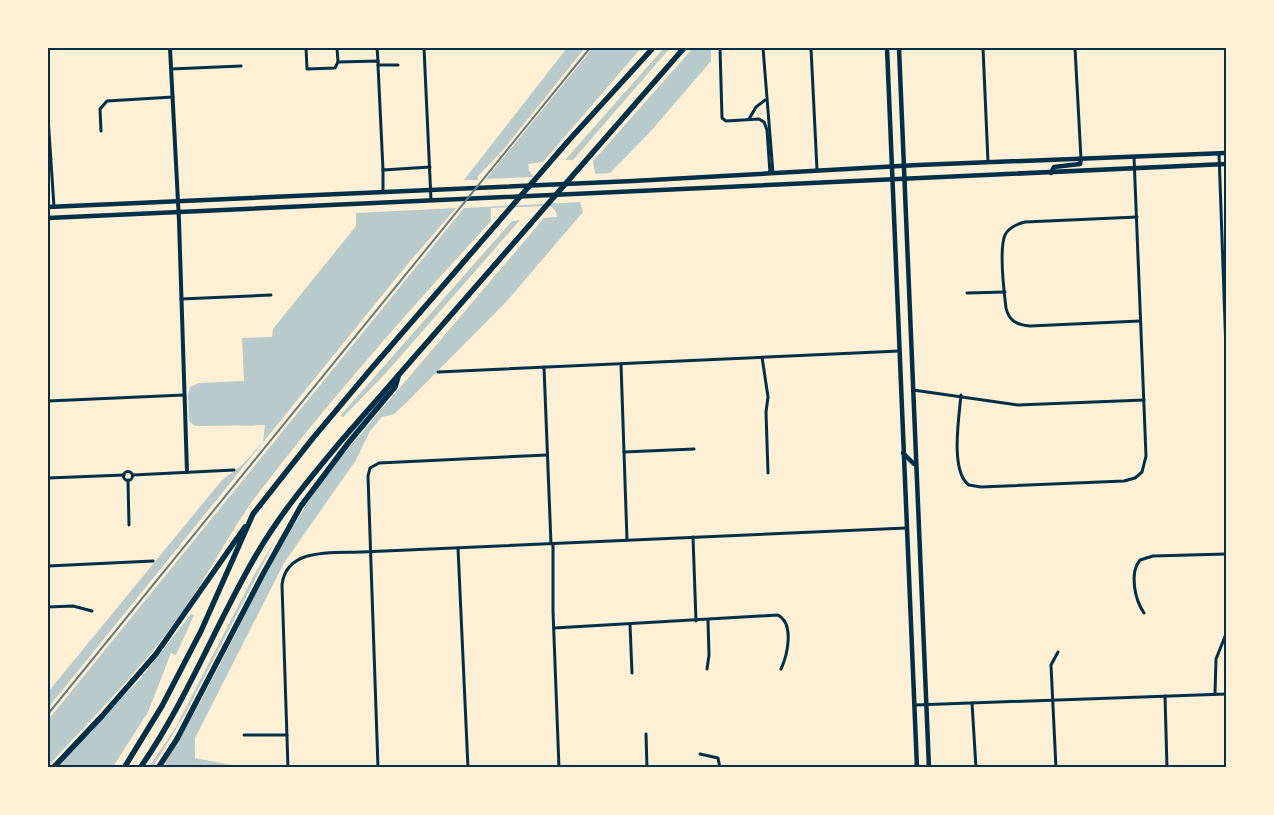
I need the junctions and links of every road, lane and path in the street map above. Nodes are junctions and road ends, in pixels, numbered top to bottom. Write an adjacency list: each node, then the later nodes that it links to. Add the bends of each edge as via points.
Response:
1 (170, 48): 19 (street)
2 (306, 48): 15 (street, via 307,69 335,68)
3 (337, 48): 15 (street)
4 (377, 48): 16 (street)
5 (424, 48): 34 (street)
6 (653, 48): 93 (highway, via 313,438)
7 (684, 48): 74 (highway)
8 (720, 48): 23 (street, via 722,118 726,121)
9 (763, 48): 21 (street)
10 (811, 48): 37 (street)
11 (887, 48): 32 (main road)
12 (899, 48): 33 (main road)
13 (983, 48): 29 (street)
14 (1075, 48): 28 (street)
15 (338, 62): 16 (street)
16 (378, 63): 17 (street); 36 (street)
17 (398, 65)
18 (241, 66): 19 (street)
19 (171, 69): 20 (street)
20 (172, 97): 24 (street, via 107,101 100,109); 52 (street)
21 (765, 100): 23 (street); 40 (street, via 770,126)
22 (48, 117): 55 (street)
23 (749, 119): 40 (street, via 762,120 767,130)
24 (101, 131)
25 (1226, 152): 26 (main road)
26 (1219, 153): 27 (main road); 30 (street)
27 (1134, 157): 28 (main road); 35 (street)
28 (1081, 159): 29 (main road); 39 (main road, via 1077,166 1057,166)
29 (988, 162): 33 (main road)
30 (1219, 164): 31 (main road); 35 (main road); 69 (street)
31 (1226, 164)
32 (893, 166): 33 (main road); 37 (main road); 42 (main road)
33 (904, 166): 43 (main road)
34 (430, 167): 36 (street); 47 (street)
35 (1135, 168): 39 (main road); 59 (street)
36 (383, 170): 49 (street)
37 (816, 170): 38 (main road)
38 (794, 172): 40 (main road); 45 (main road)
39 (1051, 172): 43 (main road)
40 (771, 173): 41 (main road)
41 (728, 176): 44 (main road); 46 (main road)
42 (893, 180): 43 (main road); 45 (main road); 62 (main road)
43 (905, 180): 61 (main road)
44 (633, 181): 47 (main road); 50 (main road)
45 (794, 183): 46 (main road)
46 (728, 188): 50 (main road)
47 (430, 190): 49 (main road); 53 (street)
48 (366, 192): 49 (main road); 51 (main road); 54 (main road)
49 (383, 192)
50 (632, 192): 53 (main road)
51 (319, 194): 52 (main road); 56 (main road)
52 (178, 201): 55 (main road); 58 (street)
53 (431, 201): 54 (main road)
54 (366, 203): 56 (main road)
55 (54, 206): 57 (main road)
56 (320, 206): 58 (main road)
57 (48, 207)
58 (179, 212): 60 (main road); 66 (street)
59 (1137, 217): 63 (street, via 1018,224 1009,230 1003,243); 67 (street)
60 (48, 218)
61 (907, 279): 62 (main road); 75 (main road)
62 (896, 280): 68 (main road)
63 (1005, 292): 64 (street); 67 (street, via 1007,312 1015,322 1030,326)
64 (967, 293)
65 (272, 295): 66 (street)
66 (182, 299): 77 (street)
67 (1140, 321): 79 (street)
68 (899, 351): 70 (street); 76 (main road)
69 (1226, 351)
70 (762, 357): 71 (street); 88 (street, via 768,397)
71 (621, 364): 72 (street); 82 (street)
72 (544, 367): 73 (street); 84 (street)
73 (438, 372)
74 (399, 373): 132 (highway, via 296,496 256,556); 133 (highway, via 394,387 301,506 177,739)
75 (912, 390): 76 (main road); 78 (street); 85 (main road)
76 (900, 394): 83 (main road)
77 (184, 395): 80 (street); 87 (street)
78 (961, 395): 79 (street, via 1023,405); 79 (street, via 959,472 969,485 980,487 1124,480 1138,476 1146,456)
79 (1144, 400)
80 (48, 401)
81 (694, 449): 82 (street)
82 (624, 452): 98 (street)
83 (903, 453): 85 (main road); 96 (main road)
84 (548, 456): 99 (street); 101 (street, via 379,462 370,468 368,476)
85 (914, 465): 95 (main road)
86 (234, 470): 87 (street)
87 (187, 472): 90 (street)
88 (768, 474)
89 (124, 475): 90 (street, via 128,471); 91 (street); 92 (street)
90 (133, 476): 92 (street)
91 (48, 478)
92 (128, 480): 94 (street)
93 (253, 514): 130 (highway, via 156,654); 131 (highway, via 201,631 158,714)
94 (130, 525)
95 (917, 527): 96 (main road); 109 (main road)
96 (906, 528): 97 (street); 108 (main road)
97 (693, 537): 98 (street); 111 (street)
98 (627, 540): 99 (street)
99 (552, 544): 100 (street); 113 (street)
100 (458, 548): 101 (street); 136 (street)
101 (370, 552): 128 (street, via 309,555 290,565 285,574 282,590); 135 (street)
102 (1226, 554): 107 (street, via 1150,556 1140,560 1135,568 1136,590 1137,602)
103 (153, 562): 104 (street)
104 (48, 566)
105 (48, 607): 106 (street, via 73,606)
106 (92, 611)
107 (1144, 613)
108 (911, 614): 109 (main road); 124 (main road)
109 (922, 614): 125 (main road)
110 (708, 621): 111 (street); 116 (street); 117 (street, via 780,616 786,625 787,655)
111 (696, 622): 112 (street)
112 (630, 625): 113 (street); 118 (street)
113 (554, 628): 137 (street)
114 (1226, 634): 119 (street, via 1216,660)
115 (1058, 652): 122 (street, via 1051,665)
116 (707, 669)
117 (781, 669)
118 (632, 673)
119 (1215, 694): 120 (street); 121 (street)
120 (1226, 694)
121 (1165, 696): 122 (street); 144 (street)
122 (1052, 700): 123 (street); 143 (street)
123 (972, 703): 125 (street); 142 (street)
124 (915, 705): 125 (street); 140 (main road)
125 (926, 705): 141 (main road)
126 (646, 734): 138 (street)
127 (244, 735): 128 (street)
128 (288, 735): 134 (street)
129 (700, 754): 139 (street, via 716,756)
130 (53, 768)
131 (124, 768)
132 (140, 768)
133 (158, 768)
134 (288, 768)
135 (378, 768)
136 (468, 768)
137 (559, 768)
138 (647, 768)
139 (720, 768)
140 (917, 768)
141 (929, 768)
142 (976, 768)
143 (1056, 768)
144 (1167, 768)

